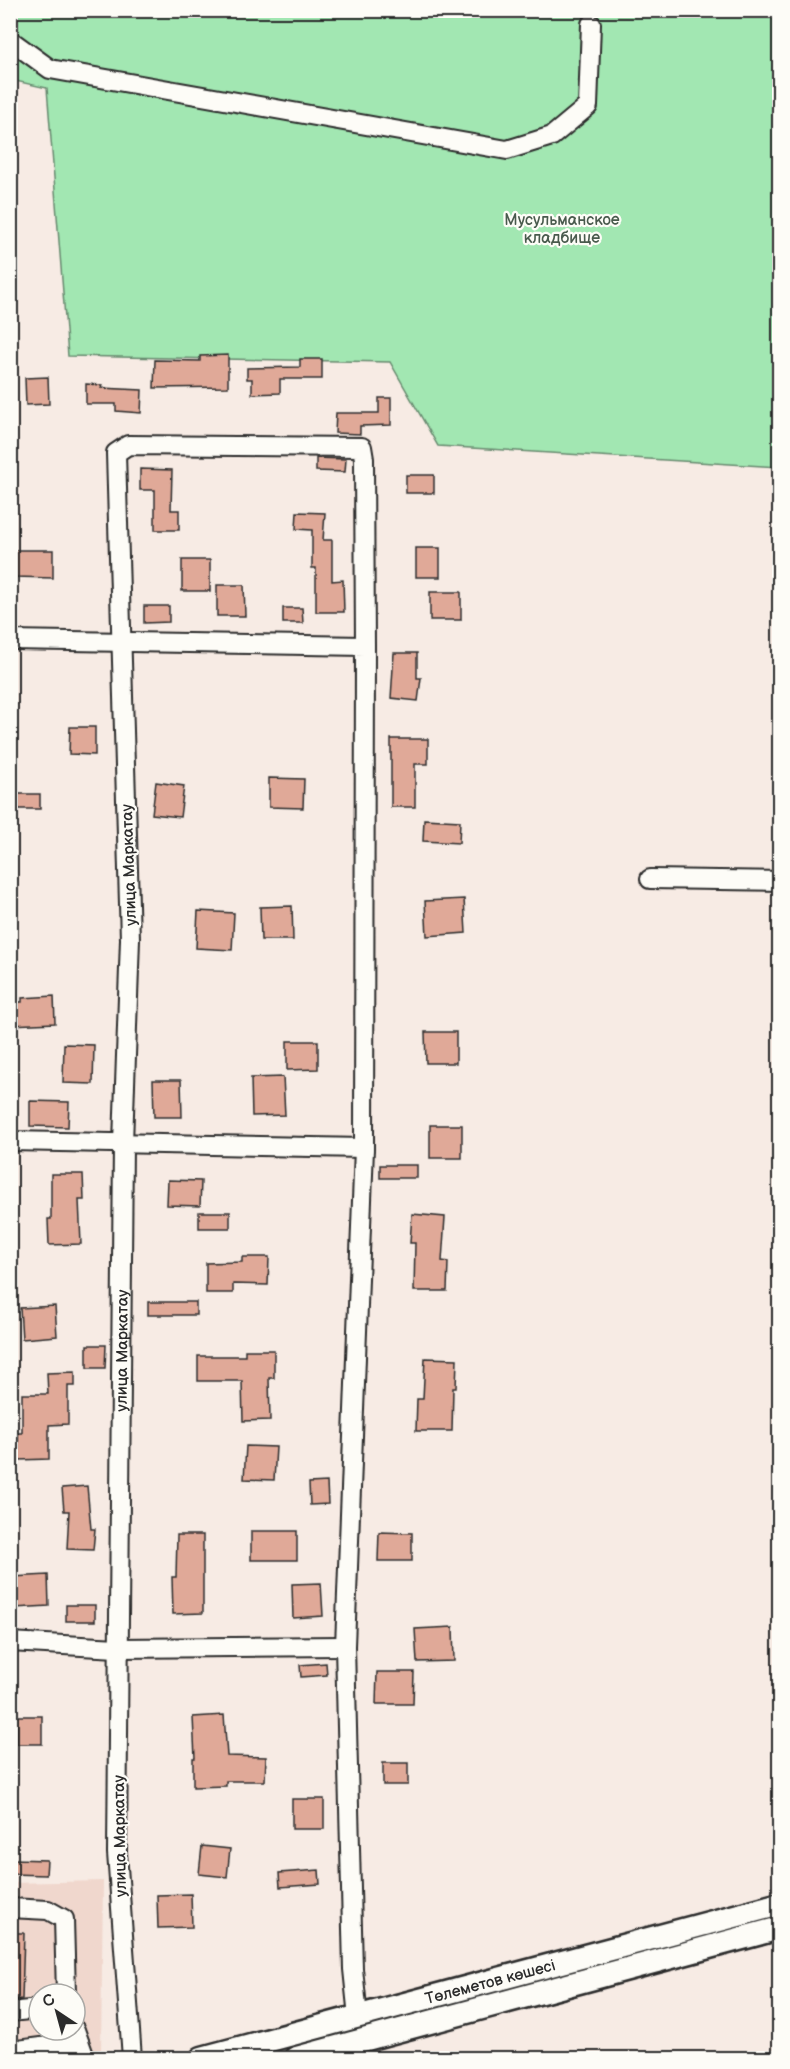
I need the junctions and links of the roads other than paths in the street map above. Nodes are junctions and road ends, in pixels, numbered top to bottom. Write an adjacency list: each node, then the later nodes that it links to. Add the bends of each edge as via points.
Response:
1 (591, 24): 2 (street, via 588,106 552,136 507,150 50,69)
2 (10, 40)
3 (10, 640): 4 (street)
4 (122, 642): 5 (street); 5 (street, улица Маркатау, via 116,453 128,445 362,447); 9 (street, улица Маркатау, via 130,939)
5 (365, 646): 10 (street)
6 (650, 879): 7 (street)
7 (780, 881)
8 (10, 1142): 9 (street)
9 (123, 1143): 10 (street); 13 (street, улица Маркатау)
10 (364, 1148): 12 (street)
11 (10, 1642): 13 (street)
12 (345, 1646): 13 (street); 20 (street, via 352,1969)
13 (117, 1648): 23 (street, улица Маркатау, via 117,1853)
14 (780, 1904): 20 (main road, Төлеметов көшесі)
15 (10, 1908): 17 (street, via 48,1910 64,1919)
16 (780, 1928): 25 (main road, Төлеметов көшесі)
17 (66, 1982)
18 (27, 2010): 19 (street)
19 (10, 2012)
20 (358, 2017): 24 (main road, Төлеметов көшесі)
21 (80, 2044): 22 (street)
22 (10, 2051)
23 (132, 2058)
24 (202, 2058)
25 (296, 2058)

